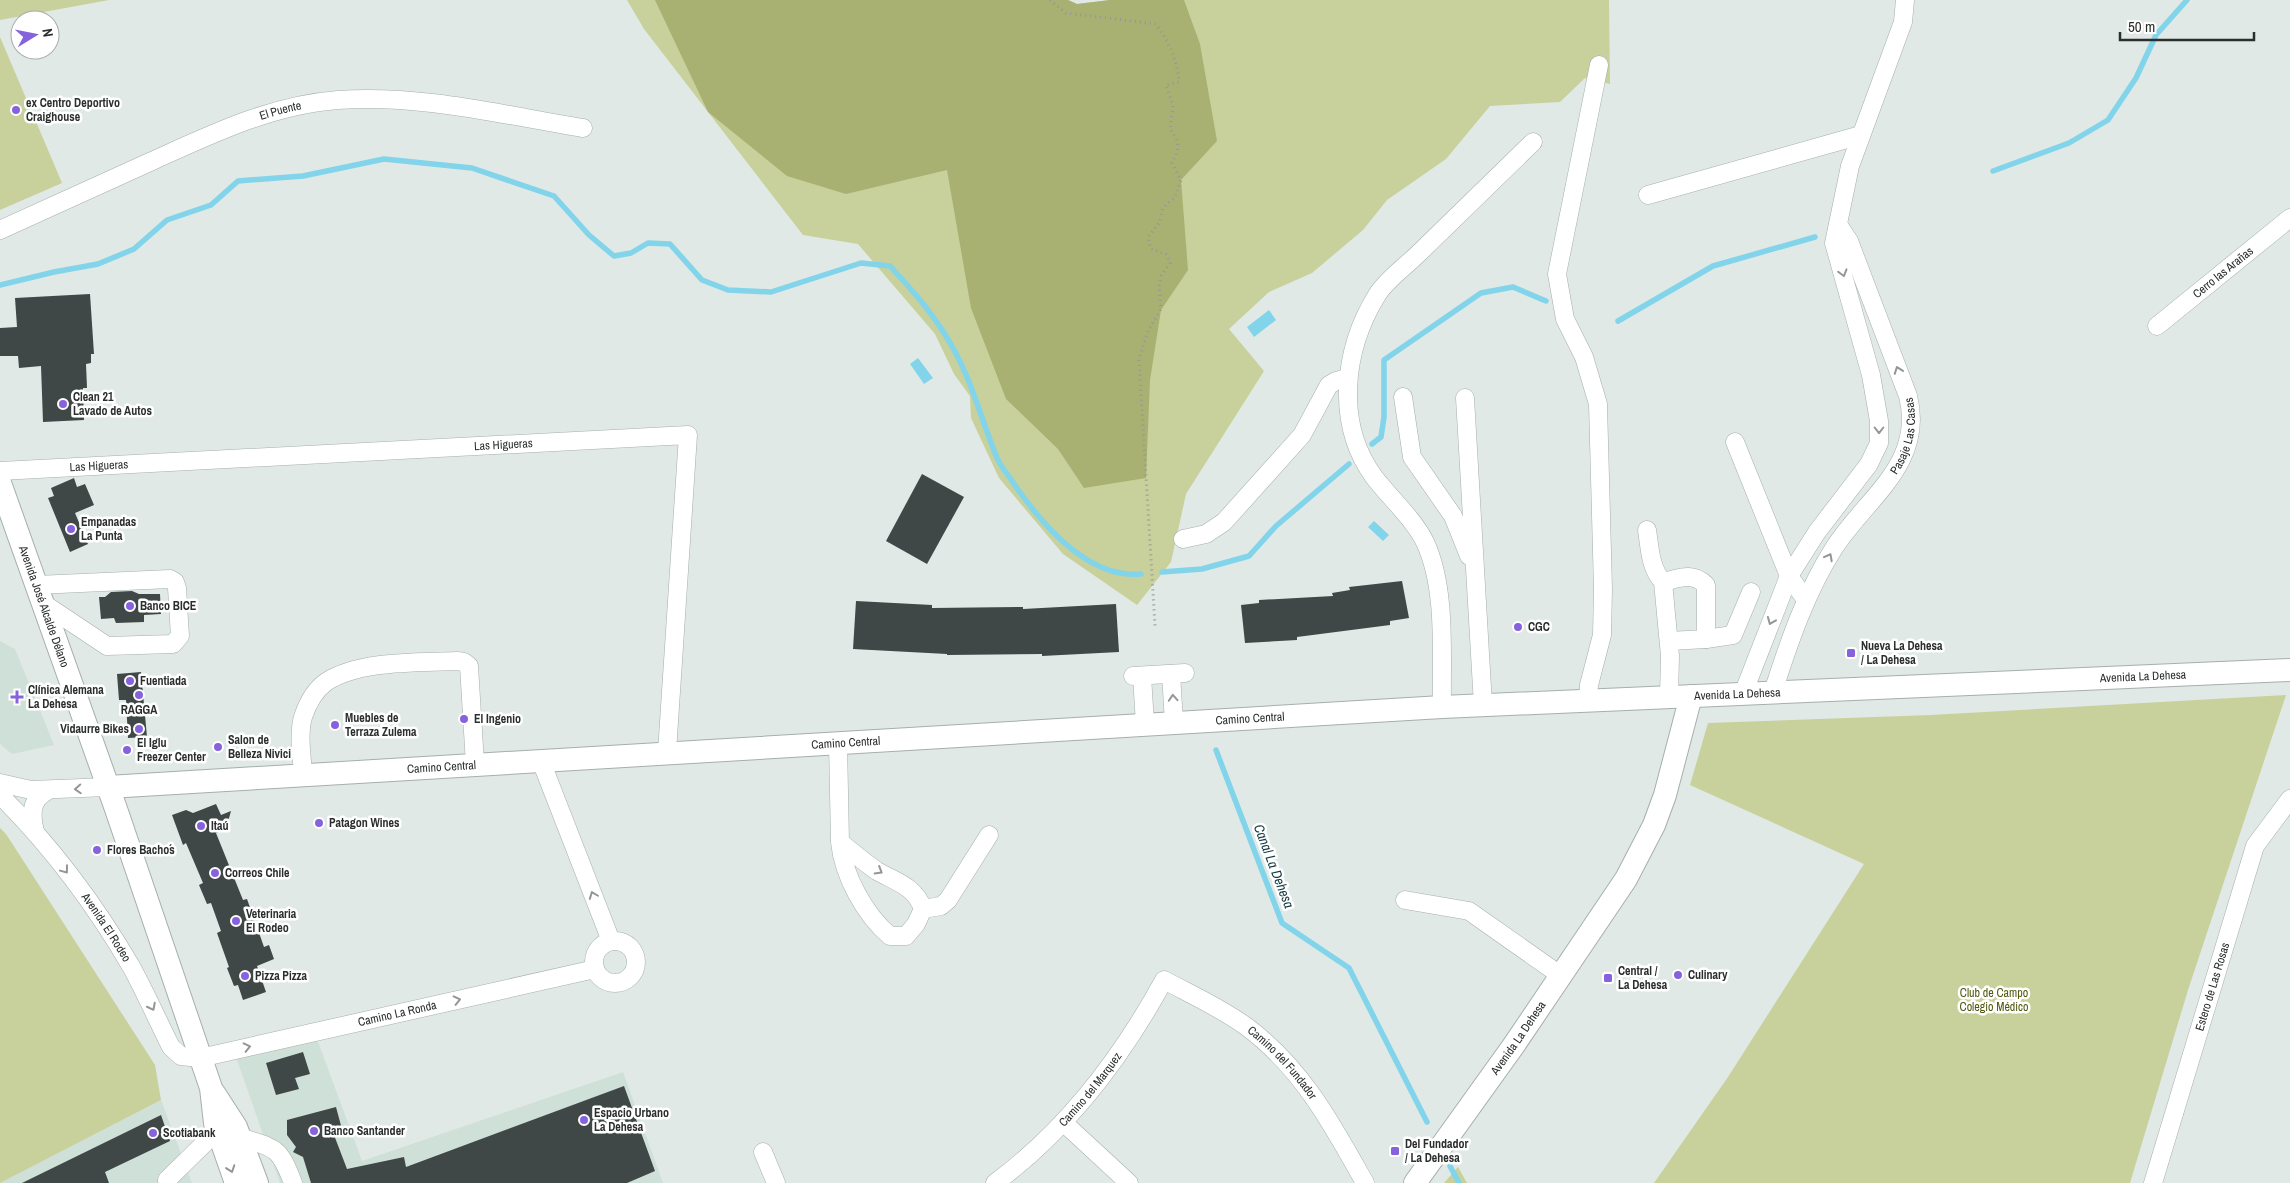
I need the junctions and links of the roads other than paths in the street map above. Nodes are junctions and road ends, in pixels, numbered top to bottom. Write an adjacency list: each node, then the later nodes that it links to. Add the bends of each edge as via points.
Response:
1 (1905, 0): 4 (street, Pasaje Las Casas, via 1903,22)
2 (1599, 65): 32 (street, via 1557,274 1565,319 1584,357 1598,404 1604,589 1602,635)
3 (583, 128): 9 (street, El Puente, via 398,100 337,100 306,104 267,113 216,132)
4 (1862, 135): 6 (street); 8 (street, Pasaje Las Casas, via 1844,188)
5 (1533, 142): 11 (street, via 1377,294 1355,344)
6 (1648, 195)
7 (2290, 218): 10 (street, Cerro las Arañas)
8 (1839, 226): 20 (street, Pasaje Las Casas, one-way to 20, via 1834,243 1871,375 1879,421 1879,443 1869,464 1817,532); 24 (street, Pasaje Las Casas, one-way to 8, via 1834,547 1901,462 1912,420 1908,396 1849,241)
9 (0, 230)
10 (2156, 326)
11 (1348, 378): 18 (street, via 1329,385 1302,435 1224,522 1206,534); 34 (street, via 1349,415 1361,455 1424,541 1434,567 1441,641)
12 (1403, 398): 19 (street, via 1412,457 1452,516)
13 (1465, 398): 19 (street)
14 (1735, 442): 20 (street)
15 (0, 471): 38 (street, Las Higueras, via 688,435)
16 (0, 483): 23 (main road, Avenida José Alcalde Délano)
17 (1647, 530): 21 (street, via 1652,563)
18 (1183, 539)
19 (1474, 568): 33 (street)
20 (1789, 576): 24 (street); 29 (street, Pasaje Las Casas, one-way to 29)
21 (1663, 582): 25 (street, via 1686,576 1698,578 1706,585); 26 (street)
22 (1751, 592): 25 (street, via 1733,636)
23 (41, 595): 23 (street, via 170,579 177,588 180,636 173,644 106,646); 43 (main road, Avenida José Alcalde Délano)
24 (1806, 600): 28 (street, Pasaje Las Casas)
25 (1706, 639): 26 (street)
26 (1669, 641): 30 (street)
27 (2290, 670): 28 (main road, Avenida La Dehesa)
28 (1773, 692): 29 (main road, Avenida La Dehesa)
29 (1742, 694): 31 (main road, Avenida La Dehesa)
30 (1669, 696): 31 (main road, Camino Central); 32 (main road, Camino Central)
31 (1692, 696): 54 (main road, Avenida La Dehesa, via 1665,795 1647,838 1626,879)
32 (1588, 700): 33 (main road, Camino Central)
33 (1483, 705): 34 (main road, Camino Central)
34 (1442, 707): 35 (main road, Camino Central)
35 (1174, 722): 36 (main road, Camino Central); 36 (street, one-way to 36, via 1178,674 1138,676)
36 (1146, 724): 37 (main road, Camino Central)
37 (838, 743): 38 (main road, Camino Central); 49 (street)
38 (667, 752): 39 (main road, Camino Central)
39 (541, 761): 40 (main road, Camino Central); 52 (street, one-way to 39)
40 (475, 764): 41 (main road, Camino Central); 41 (street, via 469,666 457,661 394,664 350,671 325,683 313,695 303,718)
41 (303, 774): 43 (main road, Camino Central)
42 (0, 784): 44 (street, Camino Central)
43 (108, 787): 44 (street, Camino Central, one-way to 44); 56 (main road)
44 (47, 791): 47 (street, via 33,805)
45 (0, 795): 47 (street, Avenida El Rodeo)
46 (2290, 799): 71 (street, Estero de Las Rosas, via 2255,846)
47 (35, 832): 56 (street, Avenida El Rodeo, one-way to 56, via 65,868 111,936 171,1047 181,1056)
48 (989, 835): 51 (street, via 948,900 941,906)
49 (840, 842): 51 (street, one-way to 51, via 877,870 907,886 919,898); 51 (street, via 841,858 861,901 878,926 890,936 906,936)
50 (1405, 900): 54 (street, via 1469,911)
51 (923, 909)
52 (611, 941): 53 (street, via 600,946 594,957); 53 (street, via 619,941 633,951 635,968 624,981 615,983 606,981)
53 (595, 968): 56 (street, Camino La Ronda, one-way to 53)
54 (1560, 975): 70 (main road, Avenida La Dehesa)
55 (1164, 980): 58 (street, Camino del Marquez, via 1125,1046); 69 (street, Camino del Fundador, via 1224,1012 1267,1042 1286,1060 1321,1104)
56 (200, 1058): 57 (main road)
57 (211, 1088): 59 (main road); 60 (main road)
58 (1064, 1123): 67 (street, Camino del Marquez); 68 (street)
59 (218, 1130): 62 (street, via 167,1180); 63 (main road, one-way to 63)
60 (240, 1137): 64 (main road); 65 (street, via 275,1149 284,1159)
61 (763, 1152): 66 (street)
62 (168, 1183)
63 (236, 1183)
64 (257, 1183)
65 (293, 1183)
66 (776, 1183)
67 (996, 1183)
68 (1129, 1183)
69 (1365, 1183)
70 (1415, 1183)
71 (2153, 1183)

